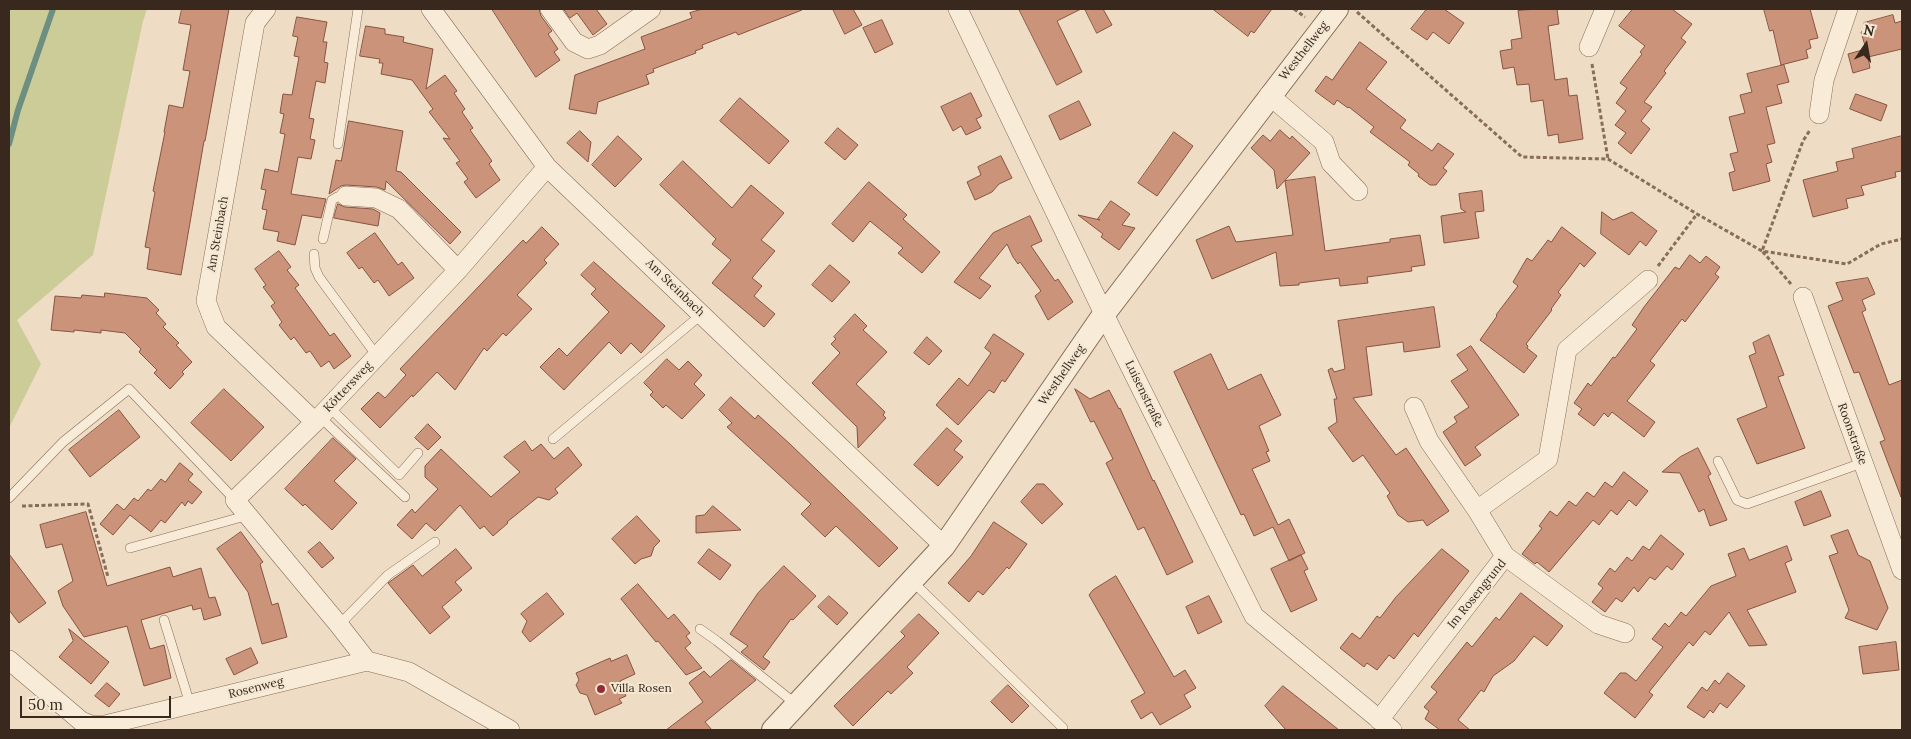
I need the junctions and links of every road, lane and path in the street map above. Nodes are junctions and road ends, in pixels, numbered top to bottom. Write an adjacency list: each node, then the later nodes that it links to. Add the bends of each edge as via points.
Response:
1 (266, 9): 31 (street, Am Steinbach, via 254,23 206,301 216,327)
2 (358, 9): 14 (lane)
3 (431, 9): 16 (street, Am Steinbach)
4 (550, 9): 5 (street, via 574,42 588,49 600,45)
5 (651, 9)
6 (958, 9): 28 (street, Luisenstraße)
7 (1337, 9): 12 (street, Westhellweg)
8 (1353, 9): 15 (path, via 1522,157)
9 (1605, 9): 11 (street)
10 (1848, 9): 13 (street, via 1824,80)
11 (1589, 46): 15 (path)
12 (1269, 96): 17 (street, via 1324,142 1331,163); 28 (street, Westhellweg)
13 (1819, 114): 22 (path, via 1803,141)
14 (338, 144)
15 (1608, 159): 19 (path)
16 (547, 167): 24 (street, Köttersweg); 27 (street, Am Steinbach)
17 (1358, 191)
18 (346, 196): 20 (lane, via 332,200); 24 (street, via 376,198 400,209)
19 (1697, 214): 22 (path); 25 (path)
20 (323, 239)
21 (1902, 239): 22 (path, via 1881,244 1846,264)
22 (1762, 251): 26 (path)
23 (314, 254): 29 (lane, via 319,277)
24 (458, 270): 29 (street, Köttersweg)
25 (1648, 280): 40 (street, via 1567,350 1548,458)
26 (1802, 297): 35 (street, Roonstraße)
27 (702, 314): 32 (lane); 43 (street, Am Steinbach)
28 (1104, 314): 43 (street, Westhellweg); 57 (street, Luisenstraße, via 1254,616)
29 (377, 356): 31 (street, Köttersweg)
30 (1414, 407): 40 (street, via 1429,441)
31 (321, 415): 33 (lane, via 399,475); 36 (lane); 38 (street, Köttersweg)
32 (553, 439)
33 (418, 453)
34 (1718, 461): 35 (lane, via 1737,500 1747,504)
35 (1862, 463): 46 (street, Roonstraße)
36 (405, 497)
37 (9, 498): 38 (lane, via 63,442 128,389)
38 (235, 500): 41 (street)
39 (19, 506): 47 (path, via 88,504)
40 (1477, 510): 45 (street)
41 (249, 515): 44 (lane); 50 (street)
42 (435, 542): 50 (lane, via 388,574)
43 (944, 546): 48 (street, Westhellweg)
44 (130, 548)
45 (1505, 556): 52 (street, Im Rosengrund, via 1598,624); 57 (street, Im Rosengrund)
46 (1902, 570)
47 (108, 577)
48 (912, 581): 56 (street, Westhellweg); 59 (lane)
49 (164, 620): 55 (lane)
50 (339, 625): 54 (street)
51 (700, 629): 56 (lane)
52 (1625, 634)
53 (9, 660): 58 (street, Rosenweg)
54 (367, 661): 55 (street, Rosenweg); 60 (street, Rosenweg, via 409,672)
55 (190, 704): 58 (street, Rosenweg)
56 (797, 705): 61 (street, Westhellweg)
57 (1385, 725)
58 (90, 728)
59 (1063, 728)
60 (510, 730)
61 (773, 730)

